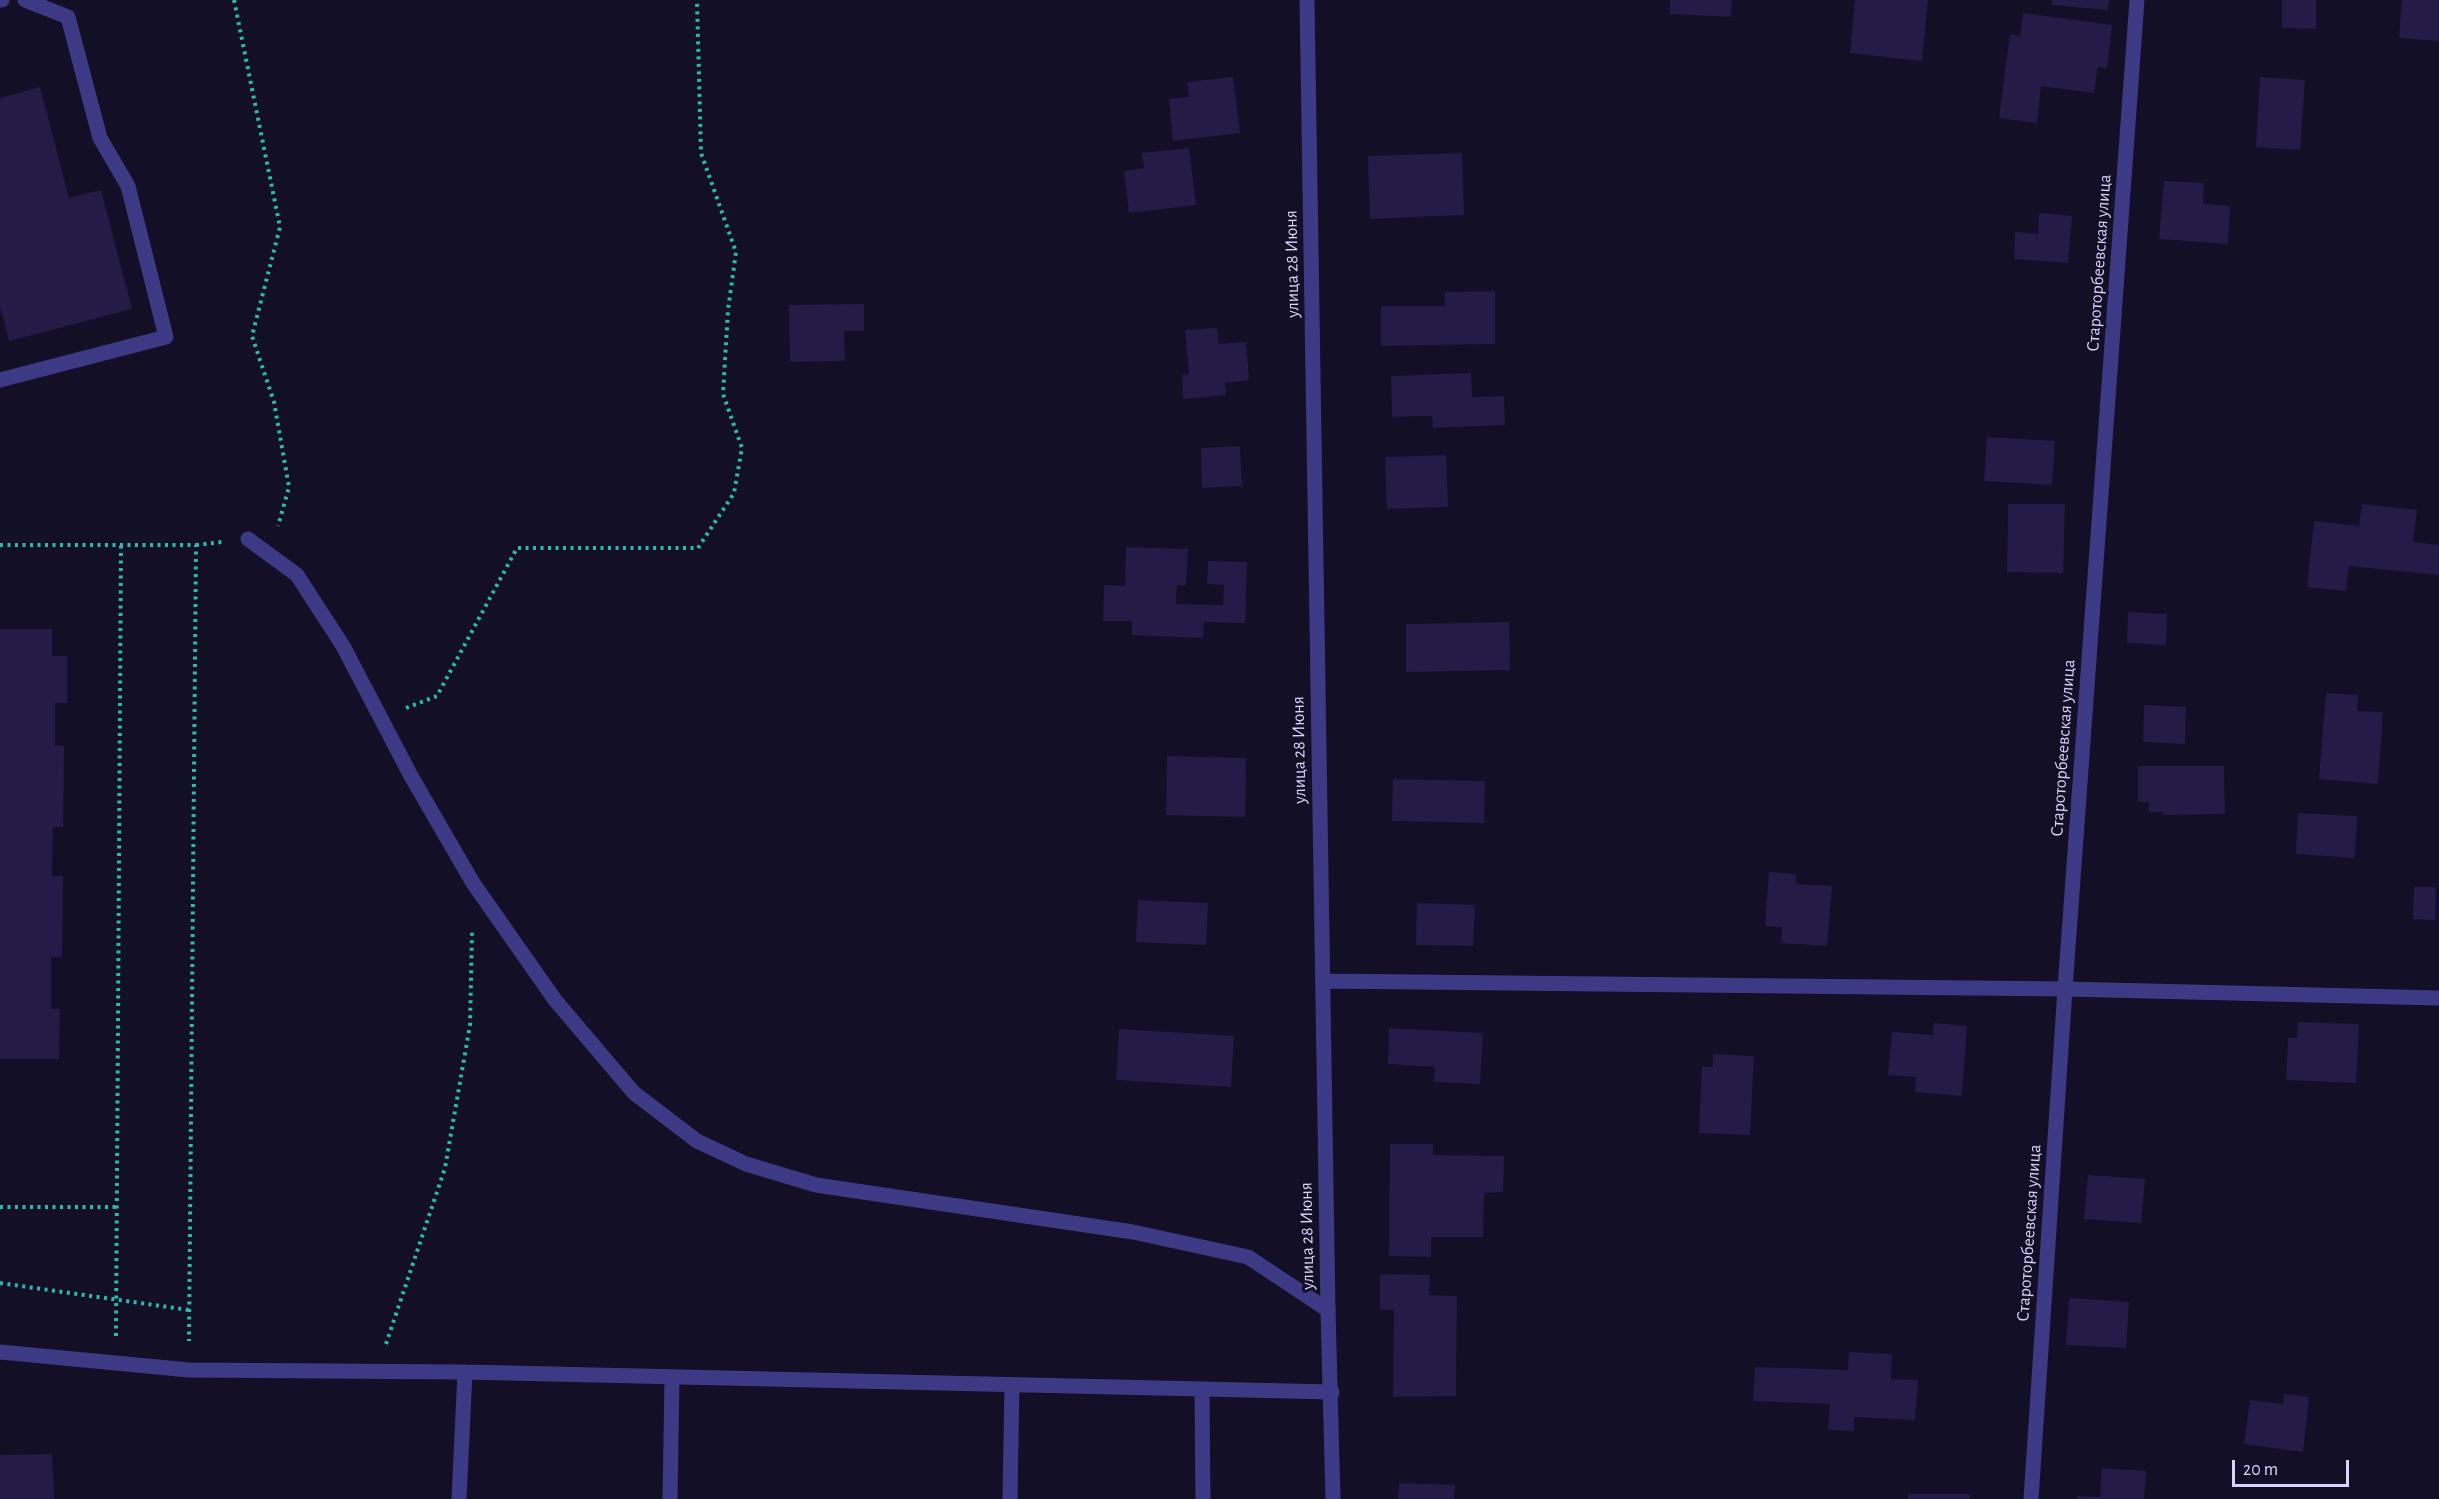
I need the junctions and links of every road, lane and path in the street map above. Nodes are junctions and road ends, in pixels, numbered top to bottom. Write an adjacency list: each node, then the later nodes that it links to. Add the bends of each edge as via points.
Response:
1 (25, 0): 6 (street, via 68,17 100,138 128,186 166,337)
2 (234, 0): 10 (path, via 280,227 252,336 274,402 289,487)
3 (697, 0): 11 (path, via 700,153 736,252 723,394 742,448 734,494 698,548 517,548 436,696)
4 (1307, 0): 13 (street, улица 28 Июня)
5 (2137, 0): 14 (street, Староторбеевская улица)
6 (0, 380)
7 (248, 540): 10 (street)
8 (0, 545): 9 (path)
9 (121, 545): 17 (path); 20 (path, via 196,545)
10 (270, 555): 11 (street, via 297,575 343,646)
11 (380, 717): 21 (street, via 473,883 555,1000 634,1093 696,1141 746,1164 816,1185 1133,1232 1248,1257)
12 (472, 930): 25 (path, via 470,1025 445,1168)
13 (1323, 981): 14 (street); 21 (street, улица 28 Июня)
14 (2065, 989): 15 (street); 36 (street, Староторбеевская улица)
15 (2439, 998)
16 (0, 1207): 17 (path)
17 (117, 1207): 19 (path)
18 (0, 1283): 19 (path)
19 (116, 1300): 20 (path); 23 (path)
20 (189, 1310): 24 (path)
21 (1328, 1310): 30 (street, улица 28 Июня)
22 (0, 1352): 23 (street)
23 (116, 1362): 24 (street)
24 (189, 1370): 25 (street)
25 (379, 1370): 26 (street)
26 (465, 1372): 27 (street); 31 (street)
27 (672, 1378): 28 (street); 32 (street)
28 (1012, 1384): 29 (street); 33 (street)
29 (1202, 1389): 30 (street); 34 (street)
30 (1332, 1392): 35 (street, улица 28 Июня)
31 (459, 1499)
32 (670, 1499)
33 (1010, 1499)
34 (1203, 1499)
35 (1334, 1499)
36 (2031, 1499)

